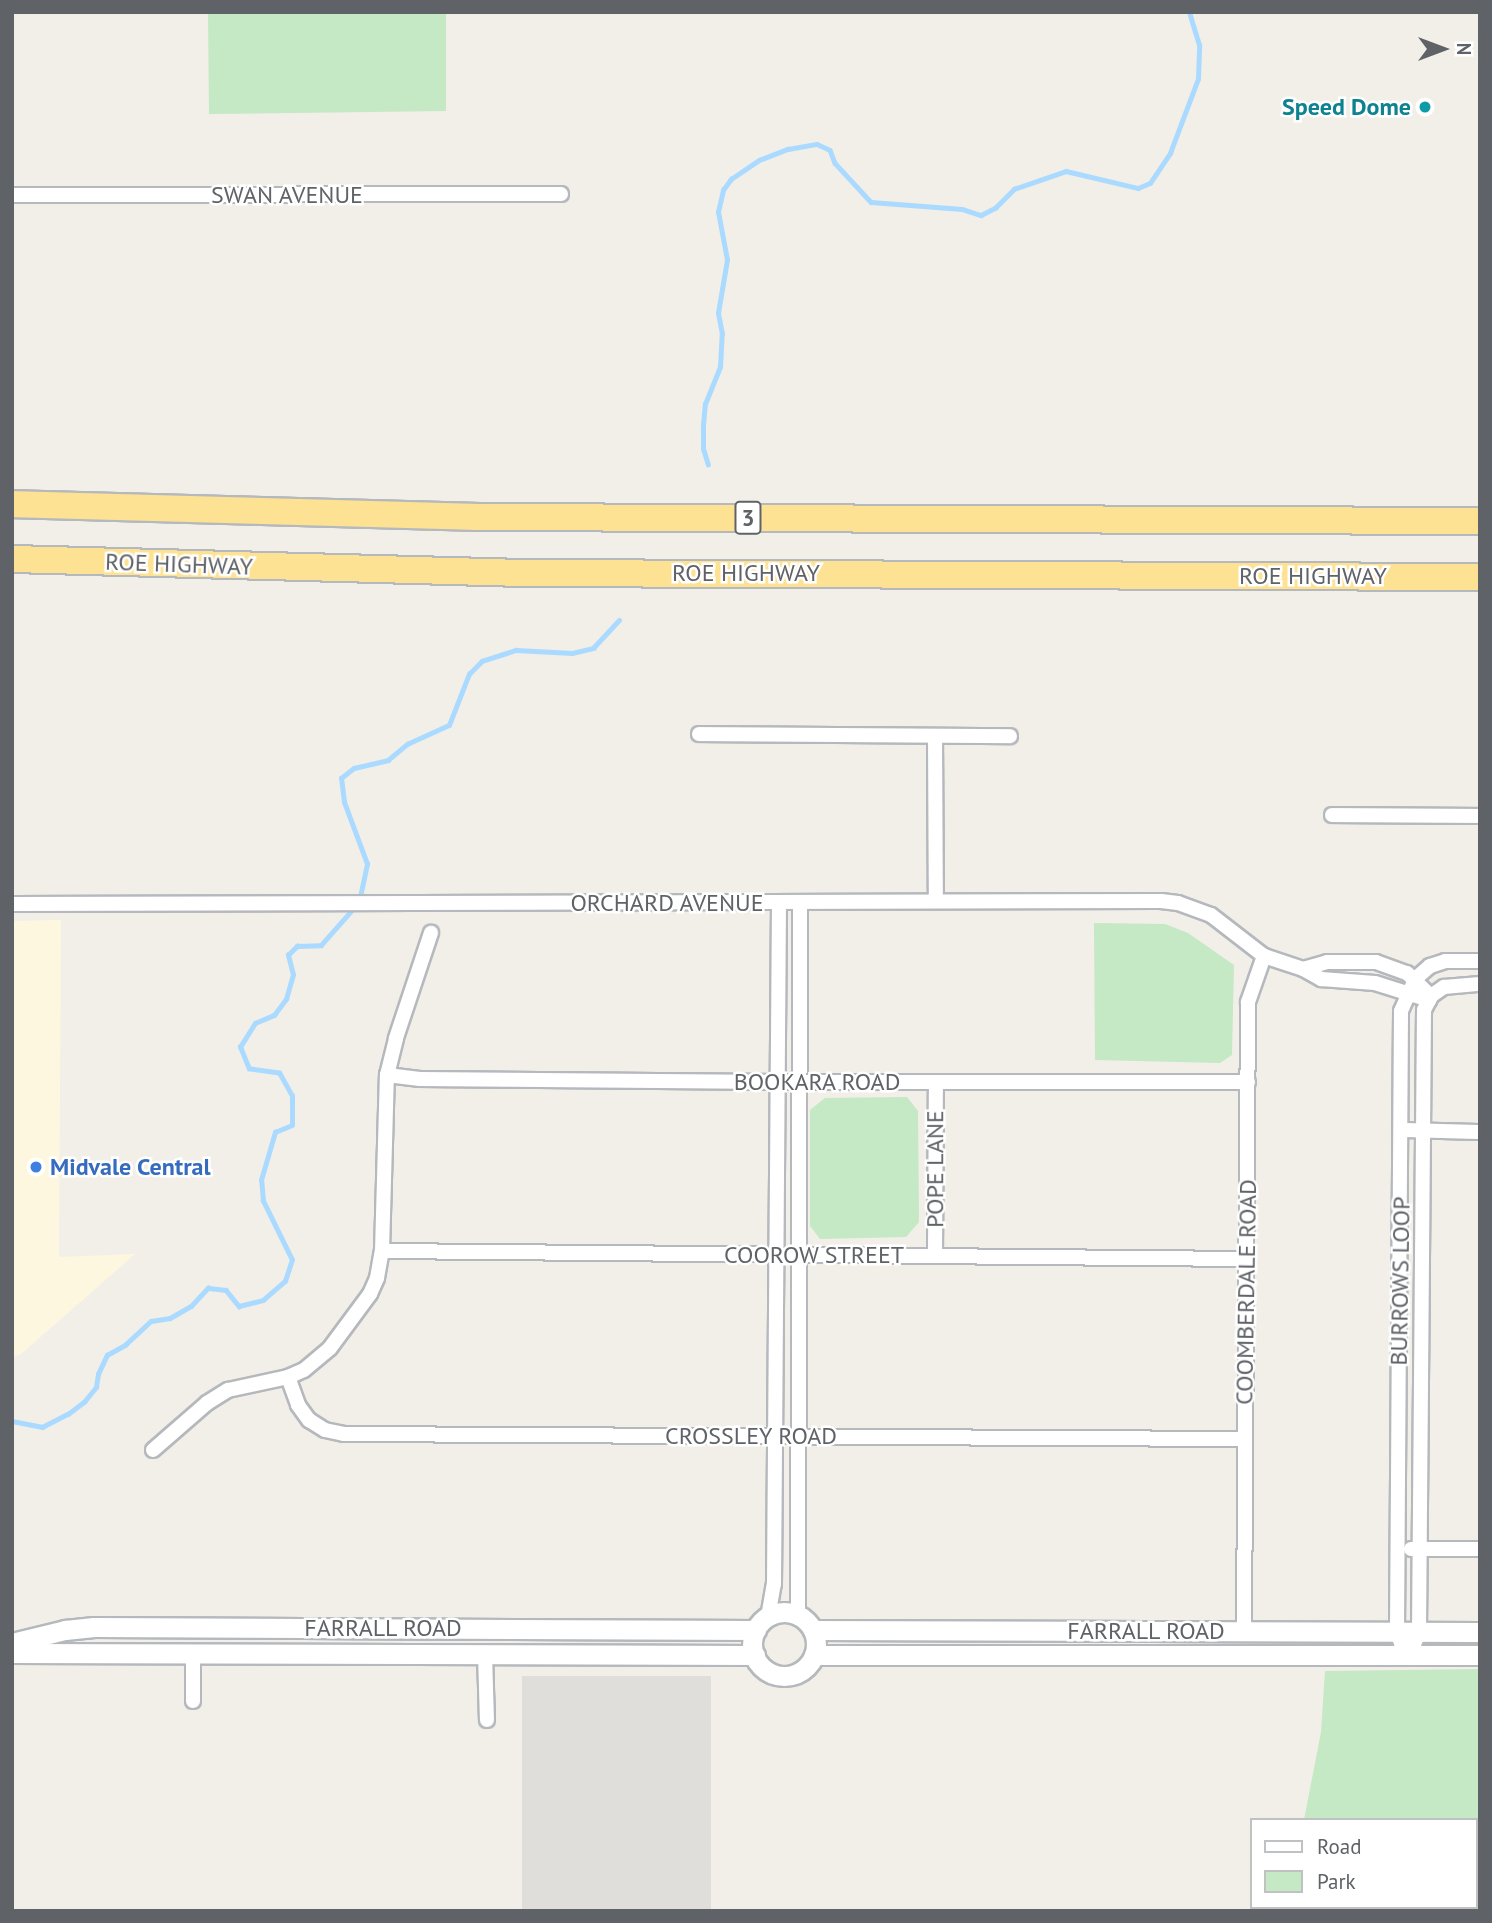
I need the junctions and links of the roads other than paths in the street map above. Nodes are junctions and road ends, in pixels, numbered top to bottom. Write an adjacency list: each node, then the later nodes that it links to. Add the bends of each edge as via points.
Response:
1 (561, 194): 2 (street, SWAN AVENUE)
2 (12, 195)
3 (12, 504): 4 (highway, 3, via 489,517)
4 (1480, 521)
5 (12, 559): 6 (highway, ROE HIGHWAY / 3, via 522,573)
6 (1480, 576)
7 (699, 734): 8 (street)
8 (936, 736): 9 (street); 12 (street)
9 (1010, 736)
10 (1332, 814): 11 (street)
11 (1480, 816)
12 (936, 900): 14 (street, ORCHARD AVENUE); 17 (street, ORCHARD AVENUE, via 1178,903 1211,915)
13 (779, 903): 14 (street, ORCHARD AVENUE); 15 (street, ORCHARD AVENUE); 25 (street)
14 (800, 903): 26 (street)
15 (12, 904)
16 (431, 933): 24 (street)
17 (1264, 956): 19 (street, ORCHARD AVENUE); 27 (street, COOMBERDALE ROAD, via 1248,1002)
18 (1480, 961): 20 (street, BURROWS LOOP, via 1445,961)
19 (1303, 969): 20 (street, via 1327,962 1377,962); 22 (street, ORCHARD AVENUE, via 1328,981 1375,984)
20 (1415, 979): 22 (street, BURROWS LOOP); 23 (street)
21 (1480, 984): 23 (street, via 1452,985)
22 (1406, 994): 23 (street, ORCHARD AVENUE); 29 (street, BURROWS LOOP, via 1401,1011)
23 (1430, 998): 30 (street, BURROWS LOOP, via 1424,1010)
24 (387, 1075): 25 (street, BOOKARA ROAD); 36 (street)
25 (776, 1082): 26 (street, BOOKARA ROAD); 32 (street)
26 (798, 1082): 28 (street, BOOKARA ROAD); 33 (street)
27 (1248, 1082): 28 (street, BOOKARA ROAD); 40 (street, COOMBERDALE ROAD)
28 (936, 1083): 39 (street, POPE LANE)
29 (1402, 1130): 30 (street); 34 (street, BURROWS LOOP)
30 (1423, 1131): 31 (street); 35 (street, BURROWS LOOP)
31 (1480, 1132)
32 (775, 1170): 33 (street); 37 (street)
33 (798, 1171): 38 (street)
34 (1401, 1223): 35 (street); 41 (street, BURROWS LOOP)
35 (1422, 1223): 42 (street, BURROWS LOOP)
36 (382, 1251): 37 (street, COOROW STREET); 45 (street, via 377,1278 359,1310 318,1360)
37 (775, 1255): 38 (street, COOROW STREET); 44 (street)
38 (798, 1255): 39 (street, COOROW STREET); 43 (street)
39 (935, 1255): 40 (street, COOROW STREET)
40 (1247, 1259): 50 (street, COOMBERDALE ROAD)
41 (1400, 1303): 42 (street); 46 (street, BURROWS LOOP)
42 (1421, 1303): 47 (street, BURROWS LOOP)
43 (797, 1348): 44 (street); 49 (street)
44 (775, 1349): 48 (street)
45 (288, 1377): 48 (street, CROSSLEY ROAD, via 309,1420 325,1430 345,1434); 51 (street, via 228,1391 207,1403)
46 (1399, 1382): 47 (street); 52 (street, BURROWS LOOP)
47 (1421, 1383): 53 (street, BURROWS LOOP)
48 (774, 1436): 49 (street, CROSSLEY ROAD); 54 (street)
49 (796, 1436): 50 (street, CROSSLEY ROAD); 55 (street)
50 (1244, 1439): 67 (street, COOMBERDALE ROAD)
51 (153, 1450)
52 (1399, 1463): 53 (street); 56 (street, BURROWS LOOP)
53 (1420, 1464): 57 (street, BURROWS LOOP)
54 (774, 1534): 55 (street); 60 (street, via 774,1584)
55 (797, 1534): 59 (street)
56 (1399, 1549): 57 (street); 68 (street, BURROWS LOOP)
57 (1419, 1549): 58 (street); 69 (street, BURROWS LOOP)
58 (1480, 1549)
59 (798, 1615): 60 (main road, via 783,1612); 66 (main road)
60 (762, 1623): 65 (main road, FARRALL ROAD); 80 (main road, via 752,1643)
61 (164, 1628): 62 (main road, FARRALL ROAD); 64 (main road, FARRALL ROAD); 75 (main road)
62 (272, 1628): 63 (main road, FARRALL ROAD); 76 (main road)
63 (359, 1628): 65 (main road, FARRALL ROAD); 77 (main road)
64 (78, 1629): 71 (main road, FARRALL ROAD); 74 (main road)
65 (710, 1630): 79 (main road)
66 (813, 1630): 67 (main road, FARRALL ROAD); 83 (main road)
67 (1244, 1631): 68 (main road, FARRALL ROAD)
68 (1396, 1632): 69 (main road, FARRALL ROAD); 81 (street, BURROWS LOOP)
69 (1419, 1632): 70 (main road, FARRALL ROAD); 81 (street, BURROWS LOOP)
70 (1480, 1632)
71 (12, 1643)
72 (193, 1652): 75 (main road, FARRALL ROAD); 76 (main road, FARRALL ROAD); 84 (street)
73 (12, 1653): 74 (main road, FARRALL ROAD)
74 (81, 1653): 75 (main road, FARRALL ROAD)
75 (164, 1653)
76 (272, 1653): 77 (main road, FARRALL ROAD)
77 (360, 1653): 78 (main road, FARRALL ROAD)
78 (485, 1654): 79 (main road, FARRALL ROAD); 85 (street)
79 (710, 1655): 80 (main road, FARRALL ROAD)
80 (755, 1655): 83 (main road, via 764,1668 781,1676 800,1672)
81 (1408, 1655): 82 (main road, FARRALL ROAD); 83 (main road, FARRALL ROAD)
82 (1480, 1655)
83 (814, 1656)
84 (193, 1701)
85 (487, 1720)

